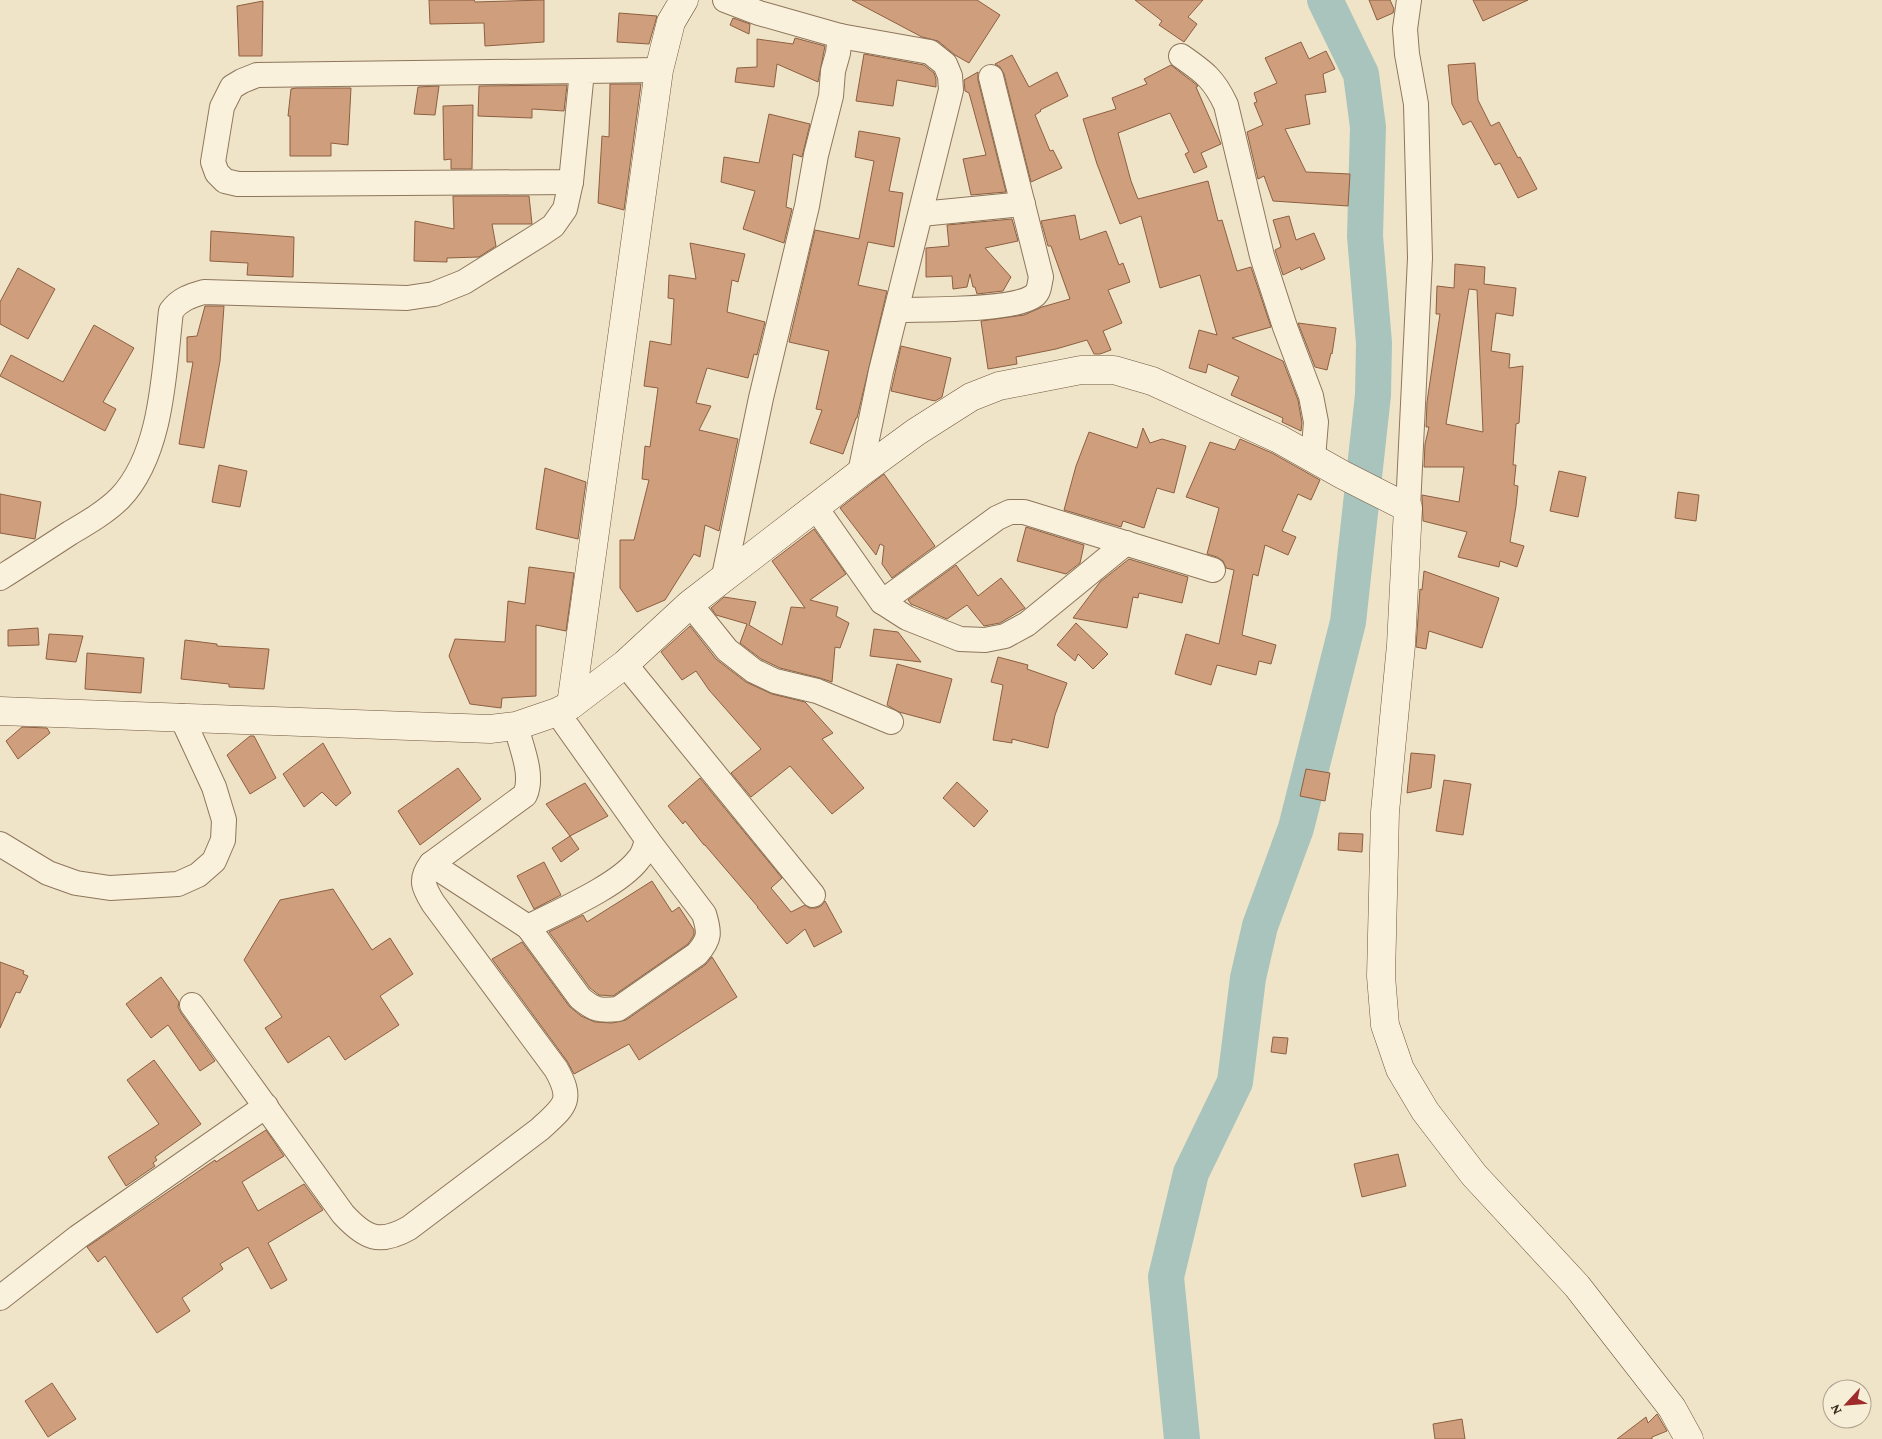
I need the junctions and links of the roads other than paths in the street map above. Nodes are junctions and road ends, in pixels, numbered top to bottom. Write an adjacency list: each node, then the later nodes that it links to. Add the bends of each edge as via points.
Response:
1 (684, 0): 6 (main road, via 671,22)
2 (725, 0): 4 (street)
3 (1409, 0): 16 (street, via 1405,29 1416,104 1420,258)
4 (840, 36): 11 (street, via 930,52 945,64 951,90); 19 (street, via 831,96 761,398)
5 (1181, 56): 13 (street, via 1206,73 1220,91 1226,106 1262,256 1284,327 1312,396 1316,422)
6 (659, 70): 7 (street); 24 (main road)
7 (582, 71): 9 (street); 9 (street, via 257,75 232,87 222,106 213,162 225,181 238,184)
8 (991, 78): 10 (street)
9 (571, 182): 20 (street, via 565,209 553,226 464,282 434,294 407,298 204,292 178,302 171,311 159,405 149,449 137,475 120,498 94,518)
10 (1023, 204): 11 (street); 12 (street, via 1041,277 1038,292 1031,298 1006,305)
11 (921, 214): 12 (street)
12 (896, 310): 14 (street)
13 (1313, 458): 14 (main road, via 1152,381 1114,370 1081,370 998,386 971,397); 16 (main road)
14 (860, 473): 15 (main road)
15 (816, 508): 19 (main road); 21 (street)
16 (1408, 508): 37 (main road, via 1401,645 1385,812 1381,976 1385,1025 1400,1069 1425,1111 1474,1175 1577,1286 1669,1404)
17 (1126, 543): 18 (street); 21 (street, via 1024,512 1010,512 997,518); 21 (street, via 1027,624 1005,636 985,640 960,638 907,618)
18 (1213, 570)
19 (724, 576): 22 (main road)
20 (0, 578)
21 (882, 602)
22 (690, 604): 23 (main road); 27 (street, via 727,650 754,671 817,691)
23 (625, 664): 24 (main road); 32 (street)
24 (564, 708): 28 (main road); 29 (street)
25 (0, 711): 26 (main road)
26 (181, 716): 28 (main road, via 490,729); 30 (street, via 214,787 224,820 223,840 214,861 198,875 178,884 110,888 76,883 48,872)
27 (891, 722)
28 (516, 726): 31 (street, via 529,777 525,795)
29 (647, 839): 33 (street, via 637,862 615,880); 33 (street, via 704,914 708,936 697,954 618,1009 602,1011 580,998)
30 (0, 844)
31 (431, 864): 33 (street); 35 (street, via 423,881 426,891 556,1069 567,1092 562,1106 540,1129 409,1228 397,1235 384,1237 369,1236 358,1230 343,1214)
32 (813, 895)
33 (528, 927)
34 (192, 1005): 35 (street)
35 (266, 1106): 36 (street, via 78,1237)
36 (0, 1298)
37 (1689, 1439)

